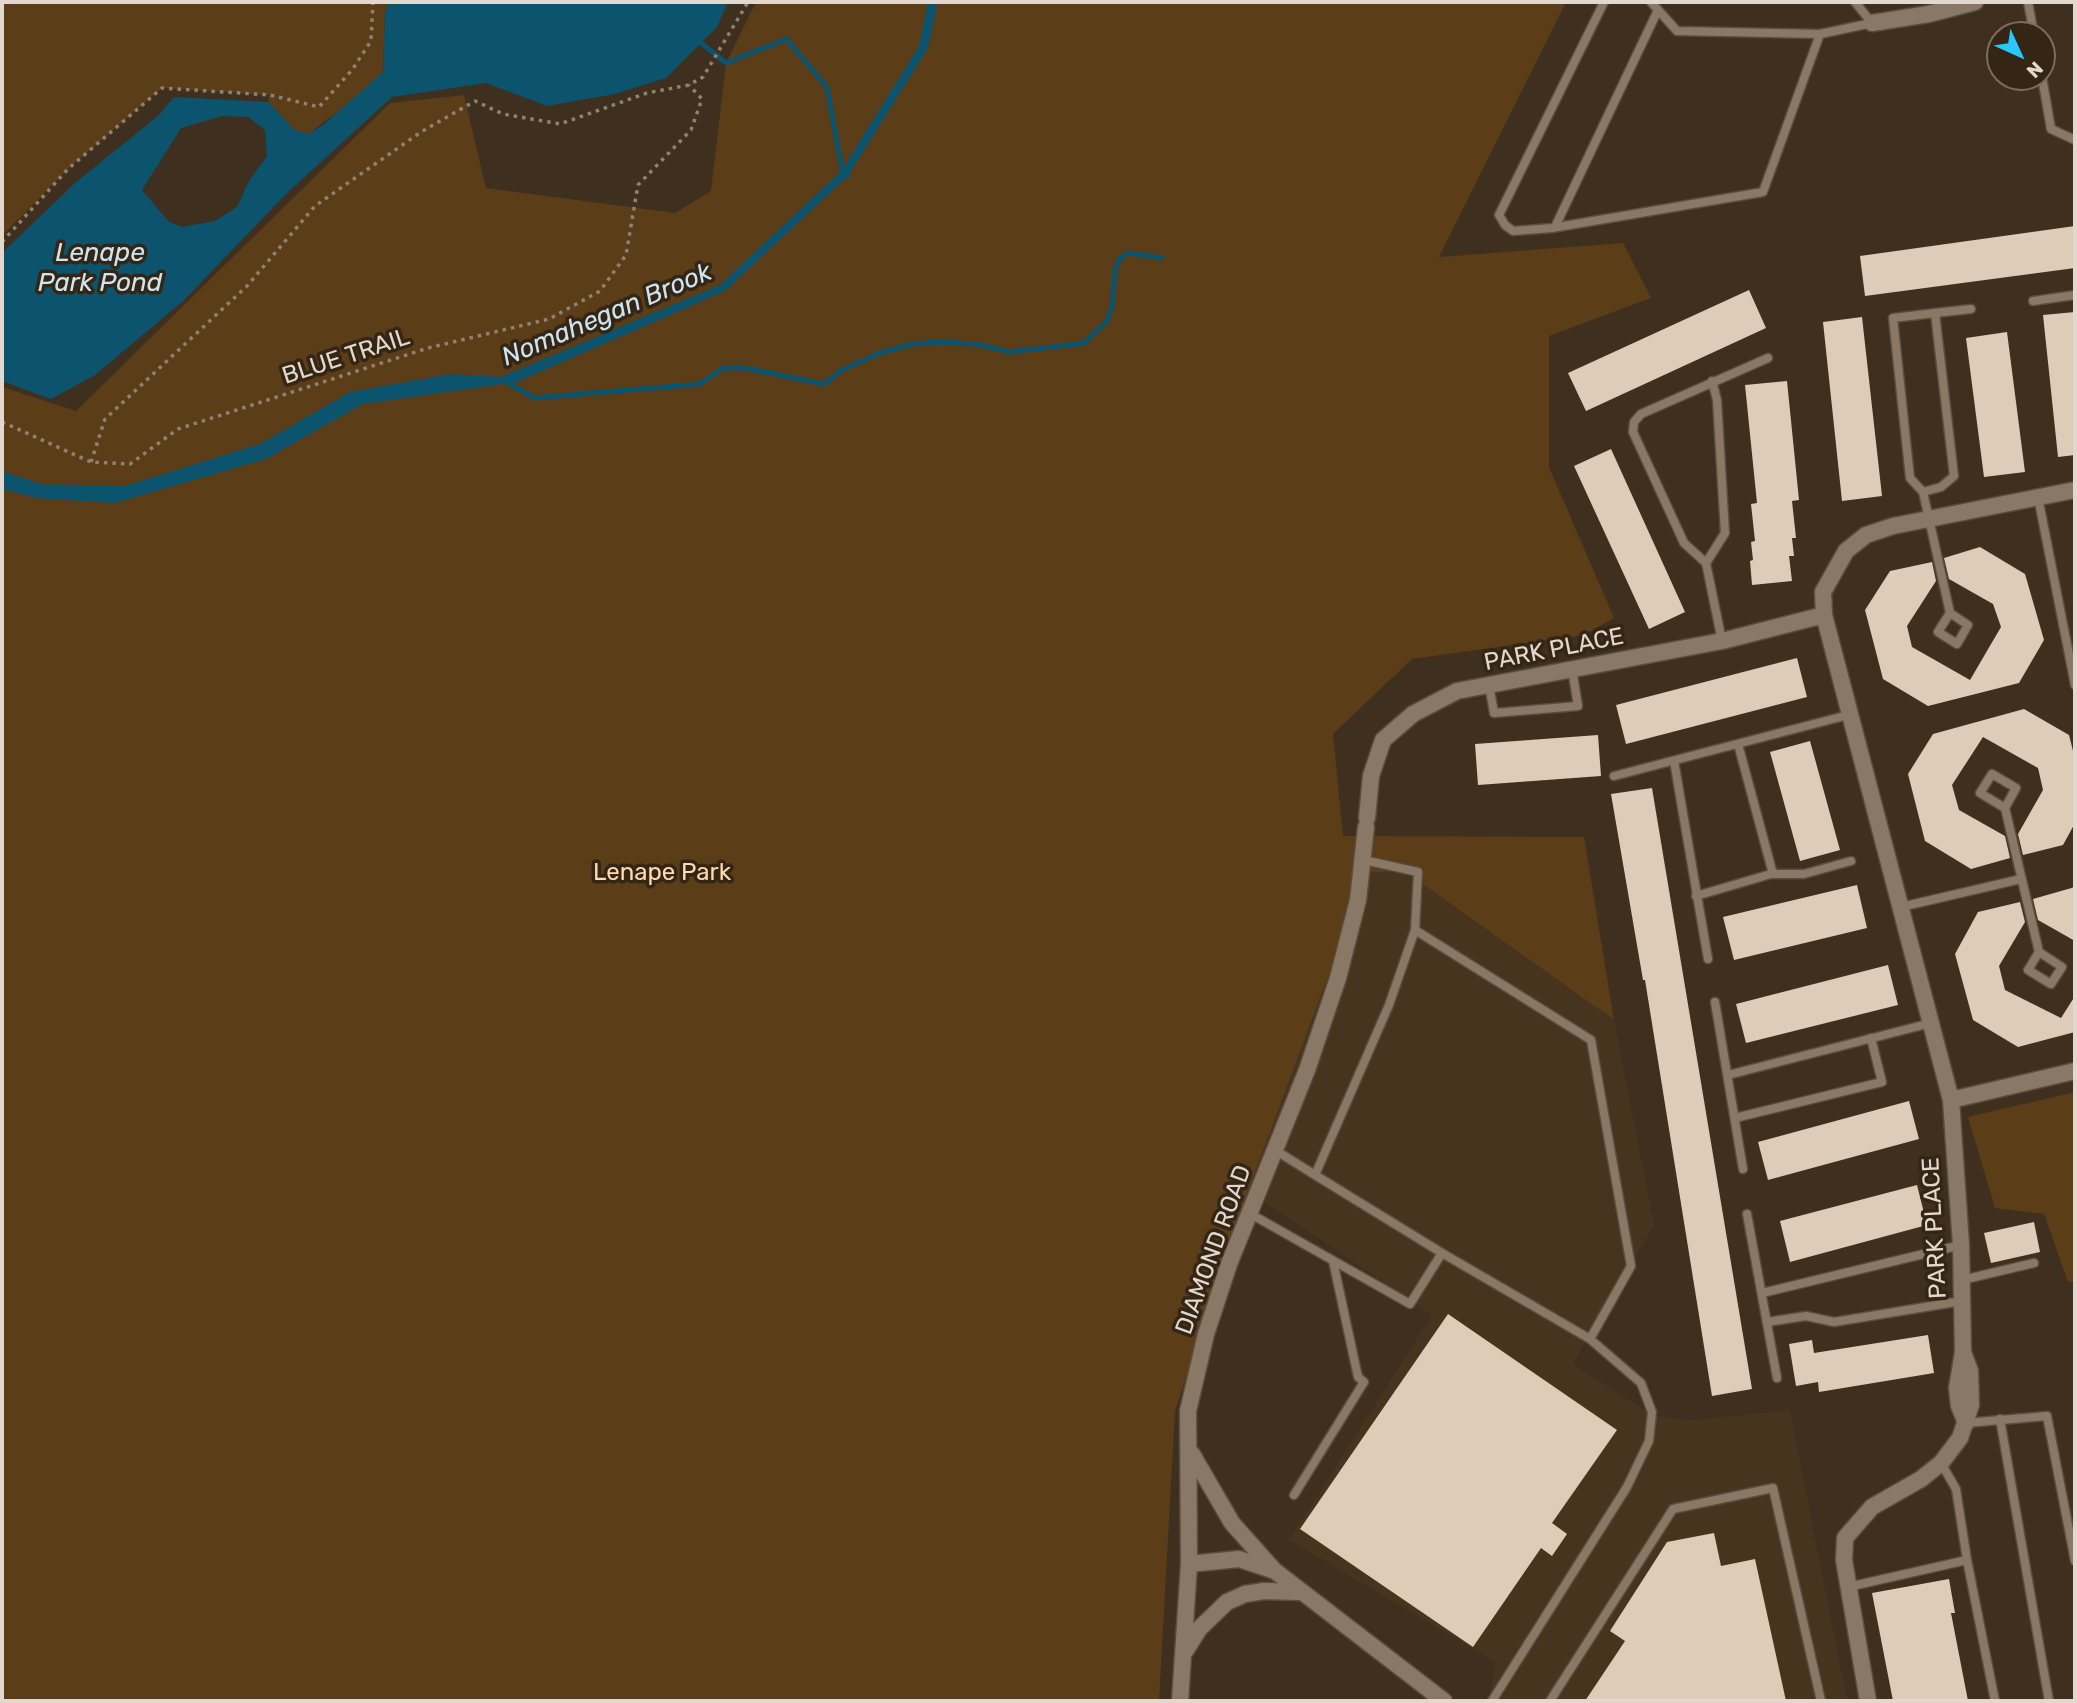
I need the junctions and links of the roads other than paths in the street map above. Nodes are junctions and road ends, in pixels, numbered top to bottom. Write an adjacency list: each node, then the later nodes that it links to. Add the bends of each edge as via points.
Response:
1 (1604, 2): 12 (lane, via 1499,215 1513,231)
2 (1651, 2): 6 (lane)
3 (1855, 2): 8 (lane)
4 (1975, 2): 8 (street)
5 (2028, 2): 7 (lane)
6 (1658, 10): 9 (lane, via 1677,31); 12 (lane)
7 (2031, 21)
8 (1872, 23): 9 (lane)
9 (1820, 34): 12 (lane, via 1763,192)
10 (2045, 91): 11 (lane, via 2052,129)
11 (2075, 140)
12 (1555, 227)
13 (2075, 295): 14 (lane)
14 (2033, 301)
15 (1971, 309): 16 (lane)
16 (1935, 313): 20 (lane, via 1954,476); 20 (lane, via 1893,318 1910,478)
17 (1768, 358): 18 (lane)
18 (1712, 381): 23 (lane, via 1725,533); 23 (lane, via 1641,414 1633,432 1685,543)
19 (2075, 490): 21 (street, PARK PLACE)
20 (1923, 492): 22 (lane)
21 (2038, 497): 22 (street, PARK PLACE); 29 (lane)
22 (1927, 519): 24 (lane); 25 (street, PARK PLACE, via 1867,535 1846,551 1823,592)
23 (1706, 563): 26 (lane)
24 (1950, 613)
25 (1824, 615): 26 (street, PARK PLACE); 30 (street, PARK PLACE)
26 (1722, 641): 27 (street, PARK PLACE)
27 (1572, 669): 28 (street, PARK PLACE); 28 (lane, via 1578,706 1494,713)
28 (1489, 685): 35 (street, PARK PLACE, via 1457,691 1413,714 1383,740 1371,776)
29 (2075, 685)
30 (1852, 714): 31 (lane); 41 (street, PARK PLACE)
31 (1738, 744): 32 (lane); 38 (lane)
32 (1674, 761): 33 (lane); 40 (lane)
33 (1614, 776)
34 (2005, 808): 34 (lane, via 2016,788 1992,774 1980,793); 39 (lane)
35 (1366, 823): 36 (street, DIAMOND ROAD)
36 (1364, 860): 42 (lane, via 1418,872); 52 (street, DIAMOND ROAD, via 1338,978)
37 (1851, 862): 38 (lane, via 1804,874)
38 (1773, 874): 40 (lane)
39 (2021, 880): 41 (lane); 43 (lane)
40 (1696, 896): 44 (lane)
41 (1901, 907): 46 (street, PARK PLACE)
42 (1415, 930): 54 (lane, via 1389,1005); 65 (lane, via 1591,1040 1631,1266)
43 (2039, 953)
44 (1708, 959)
45 (1715, 1002): 49 (lane)
46 (1931, 1023): 47 (lane); 50 (street, PARK PLACE)
47 (1871, 1038): 49 (lane); 51 (lane, via 1882,1082)
48 (2075, 1071): 50 (street)
49 (1728, 1075): 51 (lane)
50 (1951, 1100): 57 (street, PARK PLACE)
51 (1735, 1118): 53 (lane)
52 (1275, 1150): 54 (lane); 55 (street, DIAMOND ROAD)
53 (1743, 1169)
54 (1315, 1175): 58 (lane)
55 (1249, 1213): 59 (lane); 69 (street, DIAMOND ROAD, via 1206,1334 1188,1412)
56 (1747, 1214): 62 (lane)
57 (1961, 1245): 61 (street, PARK PLACE); 62 (lane)
58 (1442, 1254): 59 (lane, via 1410,1304); 65 (lane)
59 (1334, 1261): 71 (lane, via 1357,1377 1364,1382)
60 (2034, 1263): 61 (lane)
61 (1962, 1280): 63 (street, PARK PLACE)
62 (1762, 1293): 64 (lane)
63 (1962, 1301): 64 (lane, via 1834,1322 1807,1317); 68 (street, PARK PLACE, via 1971,1405)
64 (1767, 1322): 66 (lane)
65 (1590, 1339): 81 (lane, via 1641,1383 1652,1412 1649,1441 1627,1487)
66 (1777, 1378)
67 (2000, 1419): 68 (lane); 73 (lane, via 2047,1416); 86 (lane)
68 (1966, 1423): 70 (street)
69 (1189, 1449): 74 (street, DIAMOND ROAD); 75 (street, via 1232,1523)
70 (1941, 1462): 72 (lane, via 1956,1489); 76 (street, via 1858,1520 1845,1538)
71 (1294, 1495)
72 (1967, 1560): 76 (lane); 85 (lane)
73 (2075, 1561)
74 (1189, 1564): 75 (street, via 1239,1559); 78 (street, DIAMOND ROAD)
75 (1275, 1571): 77 (street)
76 (1849, 1587): 84 (street)
77 (1300, 1592): 78 (street, via 1264,1591 1227,1602 1199,1629); 79 (street)
78 (1185, 1652): 80 (street, DIAMOND ROAD)
79 (1436, 1699)
80 (1180, 1701)
81 (1492, 1701)
82 (1550, 1701): 83 (lane, via 1673,1509 1773,1488)
83 (1821, 1701)
84 (1868, 1701)
85 (1995, 1701)
86 (2049, 1701)

